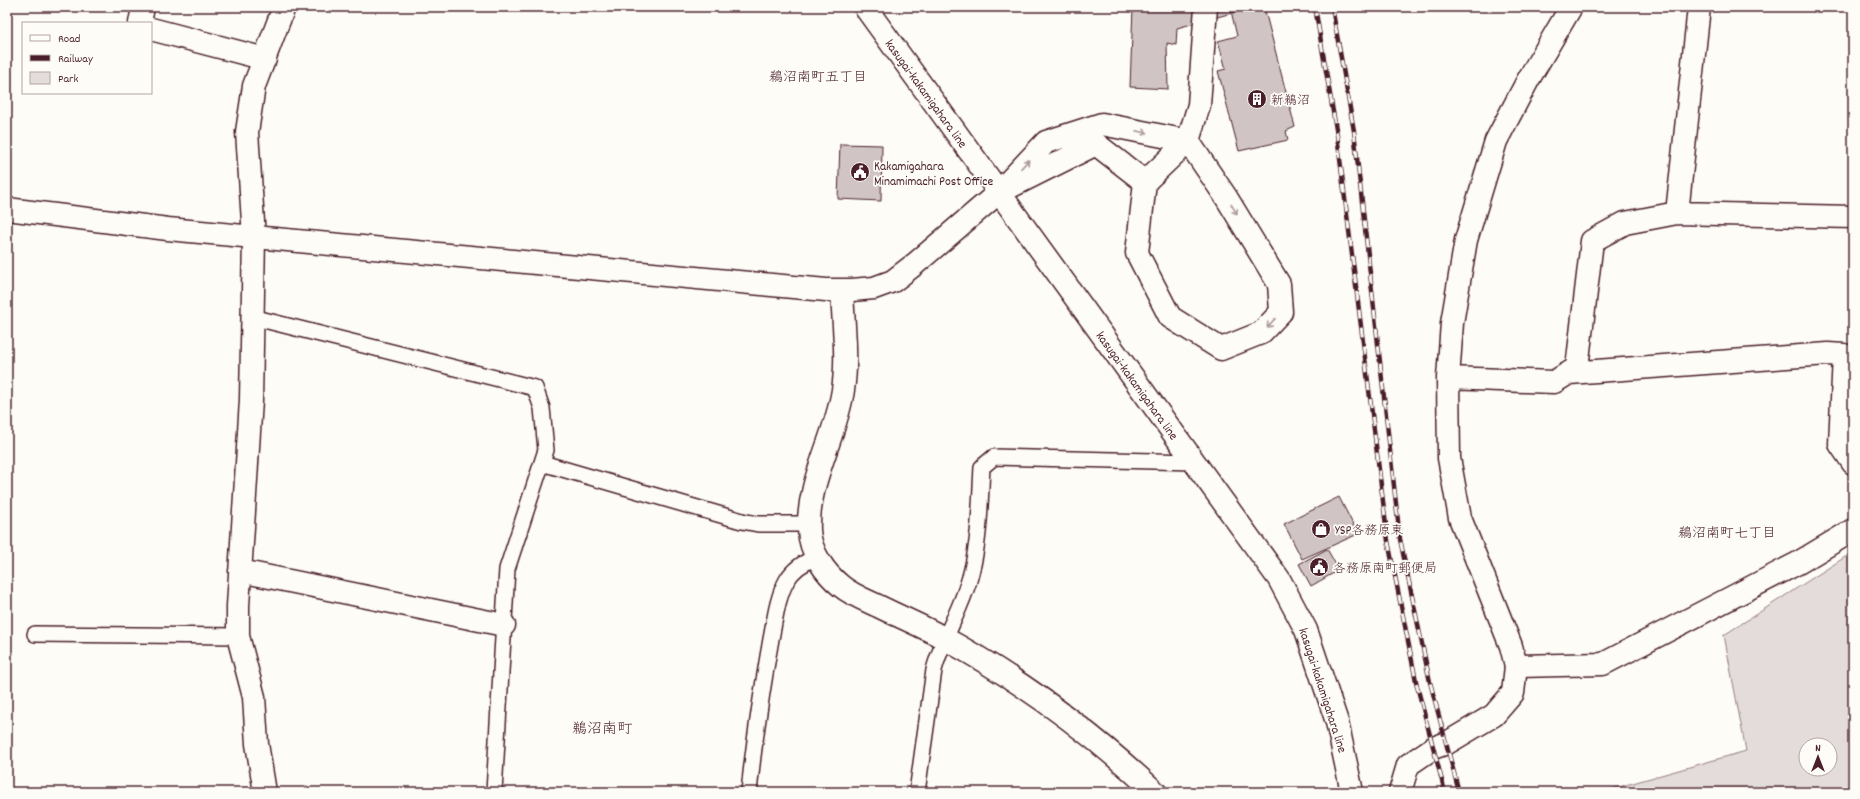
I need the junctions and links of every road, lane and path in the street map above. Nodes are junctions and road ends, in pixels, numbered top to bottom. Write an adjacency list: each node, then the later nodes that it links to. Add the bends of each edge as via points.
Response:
1 (143, 7): 7 (street)
2 (284, 7): 9 (street)
3 (865, 7): 12 (street, kasugai-kakamigahara line)
4 (1206, 7): 10 (street, via 1199,105)
5 (1571, 7): 20 (street, via 1528,80 1496,142 1466,240 1452,322)
6 (1699, 7): 14 (street)
7 (140, 22)
8 (152, 30): 9 (street)
9 (265, 59): 16 (street, via 254,86 247,132)
10 (1188, 141): 11 (street); 11 (street, one-way to 11, via 1279,284 1281,312 1261,333 1221,349 1170,318 1137,253); 12 (street, one-way to 10, via 1046,142 1102,124)
11 (1145, 182): 12 (street, via 1096,144)
12 (998, 193): 17 (street, via 893,281 874,288); 21 (street, kasugai-kakamigahara line)
13 (7, 209): 16 (street, via 168,230)
14 (1677, 213): 15 (street); 19 (street, via 1625,223 1592,241 1577,368)
15 (1853, 217)
16 (254, 237): 17 (street); 18 (street)
17 (842, 290): 24 (street, via 843,390 814,488)
18 (252, 317): 22 (lane, via 535,388 542,408 546,450); 27 (street, via 251,400)
19 (1569, 373): 20 (street, via 1554,382); 23 (street, via 1844,355 1840,444)
20 (1448, 378): 32 (street, via 1449,458 1460,518 1511,646)
21 (1194, 462): 31 (lane, via 994,457 982,467 976,553 971,574); 38 (street, kasugai-kakamigahara line, via 1279,579 1306,630 1337,722)
22 (542, 463): 24 (lane, via 742,522); 28 (lane, via 507,569)
23 (1853, 464)
24 (809, 524): 26 (street, via 812,546)
25 (1853, 530): 32 (street, via 1798,563 1603,664)
26 (817, 557): 31 (street, via 833,579 853,594); 35 (lane, via 795,569 780,594 762,686)
27 (240, 571): 28 (street); 30 (street)
28 (504, 625): 34 (lane)
29 (35, 634): 30 (lane)
30 (238, 636): 33 (street, via 254,697 257,744)
31 (945, 639): 36 (lane, via 934,670); 37 (street, via 1039,697 1110,751)
32 (1516, 666): 39 (street, via 1513,693 1494,715 1447,743 1433,748 1408,765)
33 (266, 792)
34 (494, 792)
35 (749, 792)
36 (917, 792)
37 (1154, 792)
38 (1352, 792)
39 (1400, 792)

